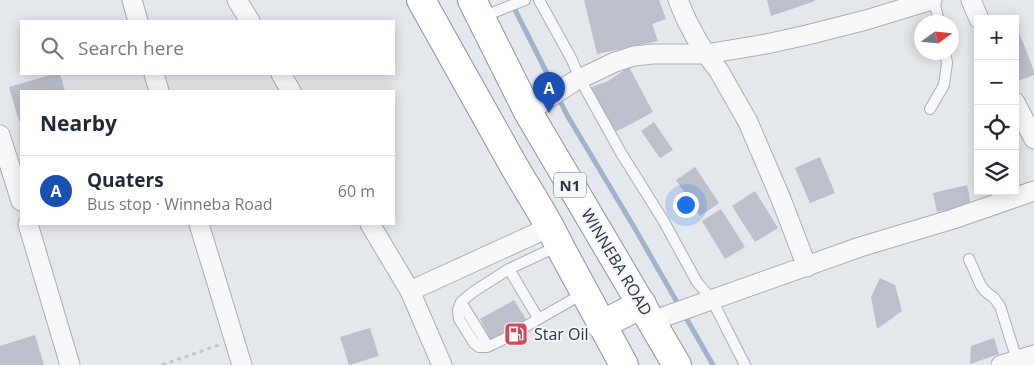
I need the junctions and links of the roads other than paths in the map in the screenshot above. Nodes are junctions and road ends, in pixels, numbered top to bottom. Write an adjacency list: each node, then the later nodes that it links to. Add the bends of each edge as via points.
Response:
1 (132, 0): 12 (street)
2 (237, 0): 13 (street)
3 (421, 0): 31 (highway, N1)
4 (525, 0): 9 (lane)
5 (539, 0): 18 (lane)
6 (678, 0): 14 (street)
7 (933, 0): 10 (lane); 14 (street, via 807,35)
8 (971, 0): 11 (street)
9 (477, 8): 23 (highway, WINNEBA ROAD / N1)
10 (937, 15)
11 (977, 15)
12 (138, 20)
13 (249, 20)
14 (706, 54): 18 (street, via 634,56); 33 (street, via 748,122)
15 (946, 60): 22 (lane, via 944,85)
16 (154, 75): 19 (street)
17 (282, 75): 20 (street)
18 (580, 80): 23 (street); 37 (lane, via 697,282)
19 (159, 90)
20 (290, 90)
21 (1017, 105): 25 (street)
22 (930, 109)
23 (528, 112): 38 (highway, WINNEBA ROAD / N1)
24 (0, 135): 27 (street)
25 (1034, 139)
26 (1034, 192): 33 (street)
27 (20, 198)
28 (28, 225): 42 (street)
29 (199, 225): 43 (street)
30 (371, 225): 35 (street)
31 (555, 236): 34 (lane); 35 (street); 36 (highway, N1)
32 (969, 259): 41 (lane, via 980,286 1000,306)
33 (807, 267): 37 (street)
34 (510, 269): 39 (lane); 39 (lane, via 461,302 488,346)
35 (410, 290): 44 (street)
36 (585, 293): 39 (lane); 40 (highway, N1)
37 (712, 300): 38 (street); 47 (lane)
38 (647, 313): 40 (highway); 46 (highway, WINNEBA ROAD / N1)
39 (538, 318)
40 (601, 325): 45 (highway, N1)
41 (1017, 360)
42 (70, 365)
43 (242, 365)
44 (442, 365)
45 (624, 365)
46 (678, 365)
47 (745, 365)

